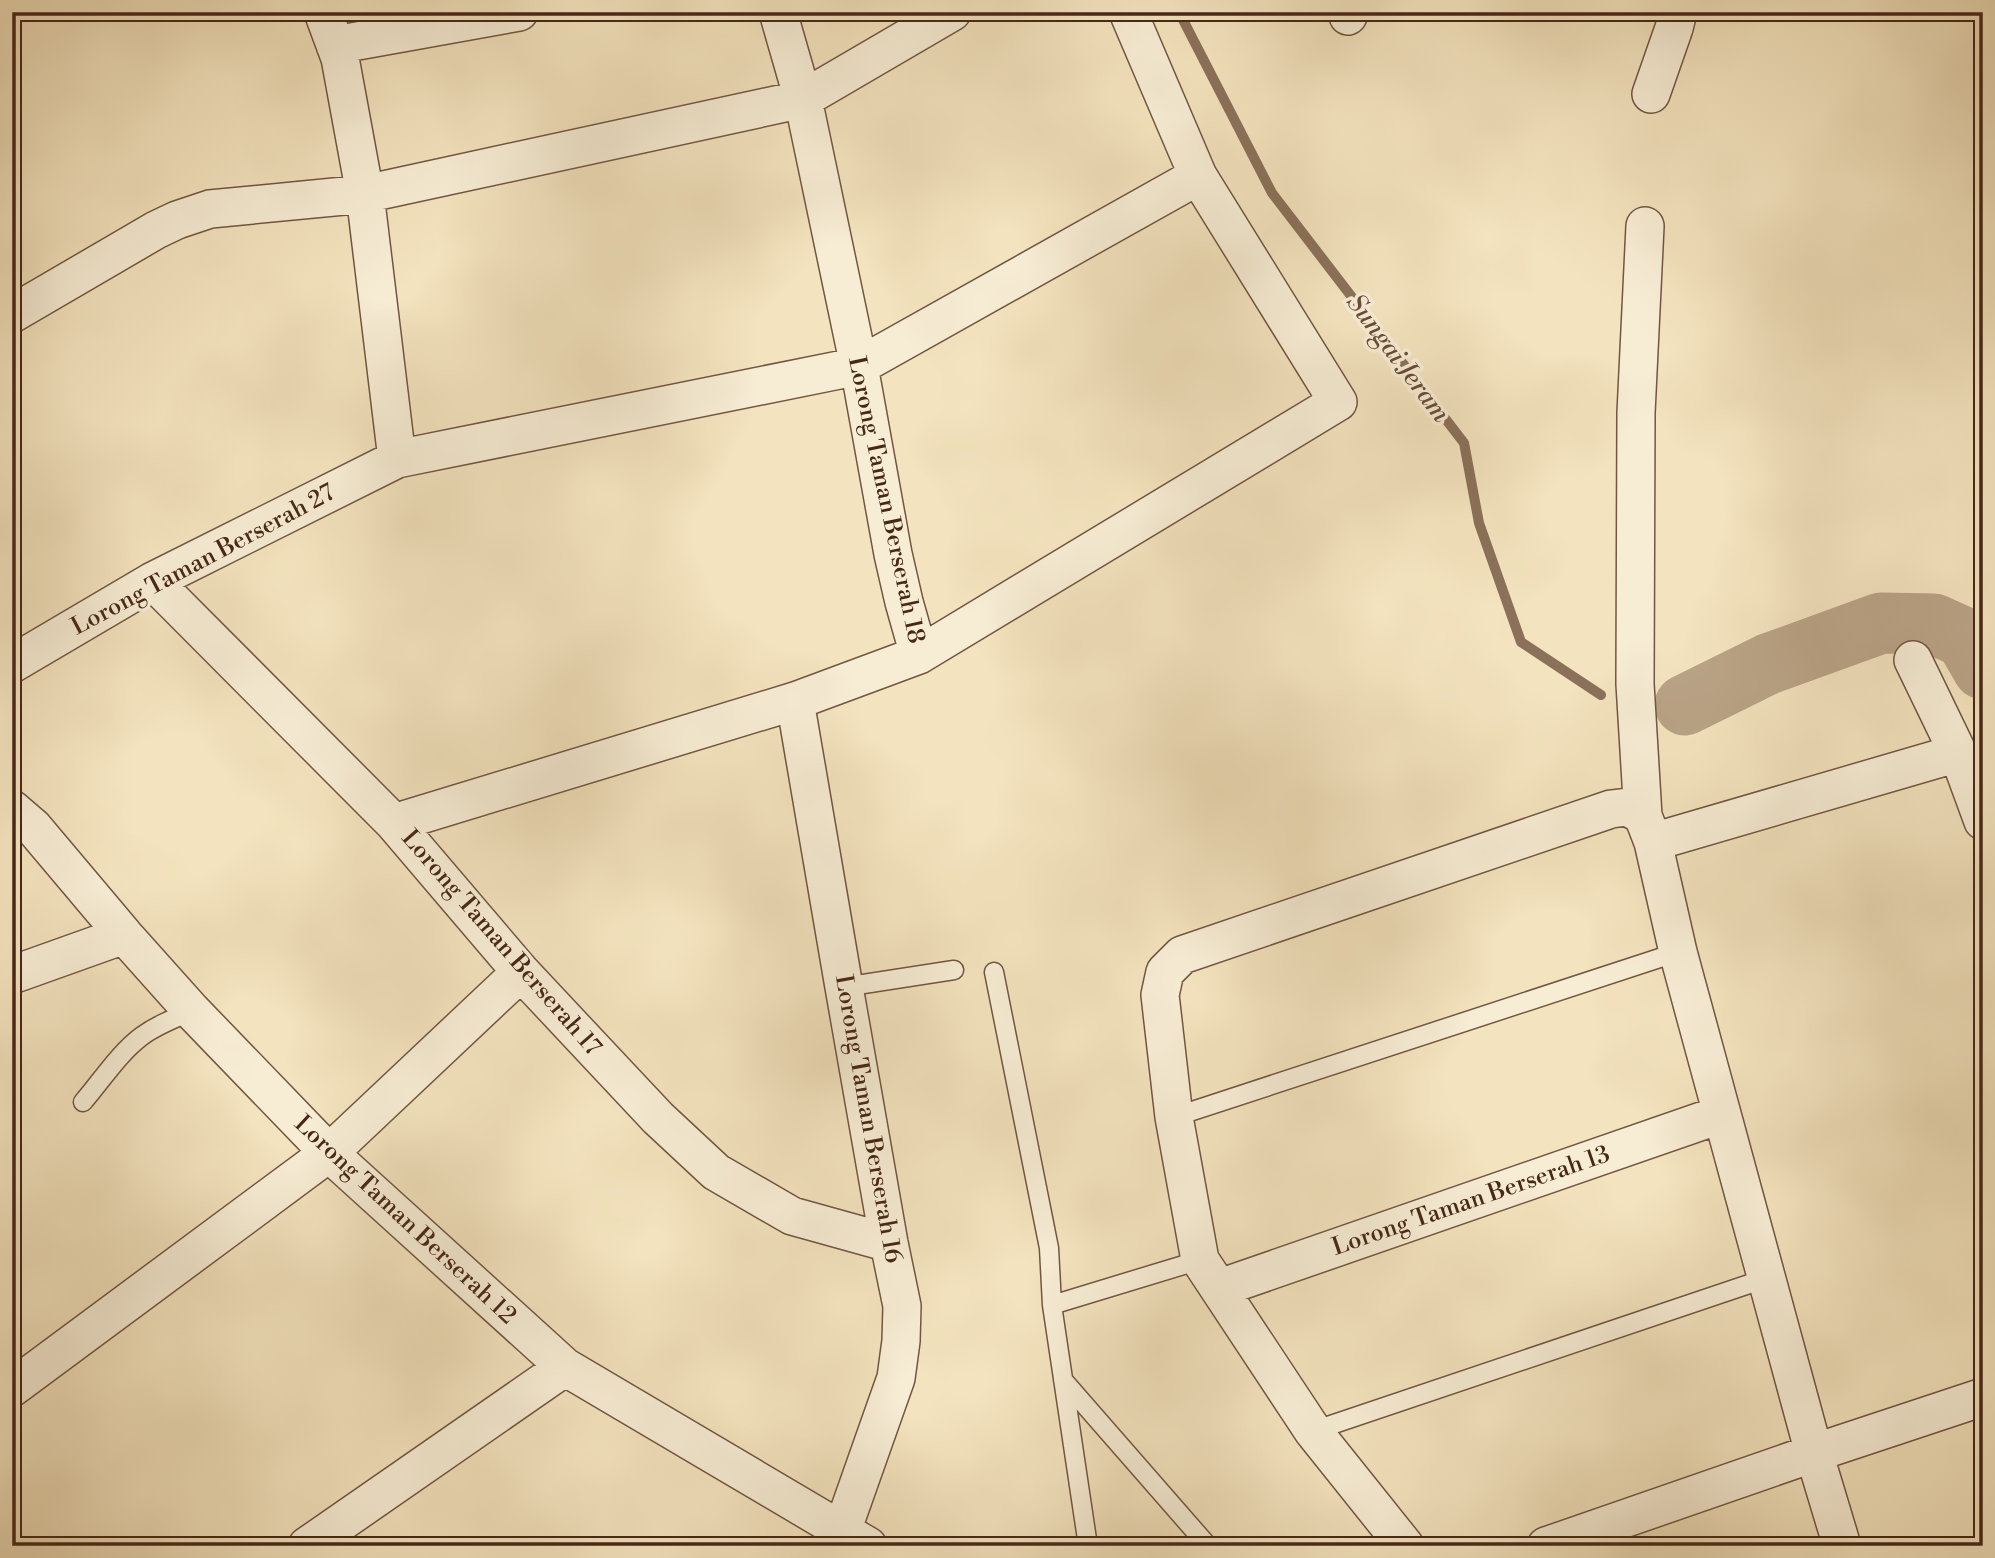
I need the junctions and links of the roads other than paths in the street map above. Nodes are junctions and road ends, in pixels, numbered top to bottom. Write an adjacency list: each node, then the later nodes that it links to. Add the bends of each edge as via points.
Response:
1 (519, 12): 6 (street)
2 (778, 12): 8 (street, Lorong Taman Berserah 18)
3 (952, 12): 8 (street)
4 (1128, 12): 9 (street)
5 (1678, 12): 7 (street)
6 (329, 29): 10 (street, via 340,58)
7 (1651, 94)
8 (803, 99): 10 (street); 13 (street, Lorong Taman Berserah 18)
9 (1198, 176): 13 (street, Lorong Taman Berserah 27); 16 (street, via 1338,402)
10 (365, 194): 12 (street, via 209,209 188,216); 14 (street)
11 (1645, 226): 24 (street, via 1636,413 1635,698)
12 (12, 314)
13 (859, 366): 14 (street, Lorong Taman Berserah 27); 16 (street, Lorong Taman Berserah 18, via 893,554)
14 (397, 459): 15 (street, Lorong Taman Berserah 27)
15 (153, 581): 18 (street, Lorong Taman Berserah 27); 23 (street, Lorong Taman Berserah 17)
16 (919, 655): 19 (street, Lorong Taman Berserah 18)
17 (1913, 660): 20 (street)
18 (12, 664)
19 (795, 701): 23 (street, Lorong Taman Berserah 18); 31 (street, Lorong Taman Berserah 16)
20 (1958, 753): 22 (street); 24 (street)
21 (12, 809): 25 (street, Lorong Taman Berserah 12, via 33,827)
22 (1983, 821)
23 (394, 823): 28 (street, Lorong Taman Berserah 17)
24 (1648, 829): 26 (street); 35 (street, via 1628,807 1611,810 1182,955 1165,972 1160,995)
25 (124, 935): 30 (street); 32 (street, Lorong Taman Berserah 12)
26 (1678, 952): 34 (street); 35 (lane)
27 (954, 970): 31 (lane)
28 (521, 972): 36 (street); 37 (street, Lorong Taman Berserah 17, via 658,1118 716,1172 792,1216)
29 (994, 972): 40 (lane, via 1049,1248)
30 (12, 975)
31 (844, 987): 37 (street, Lorong Taman Berserah 16)
32 (192, 1011): 33 (lane, via 142,1036); 36 (street, Lorong Taman Berserah 12)
33 (83, 1102)
34 (1722, 1114): 38 (street, Lorong Taman Berserah 13); 39 (street)
35 (1174, 1117): 38 (street)
36 (329, 1153): 41 (street, Lorong Taman Berserah 12); 43 (street)
37 (889, 1243): 47 (street, Lorong Taman Berserah 16, via 902,1306 901,1341 896,1378)
38 (1210, 1274): 40 (lane); 45 (street)
39 (1767, 1278): 45 (lane); 46 (street)
40 (1052, 1305): 42 (lane)
41 (565, 1367): 47 (street, Lorong Taman Berserah 12); 48 (street)
42 (1063, 1380): 49 (lane); 50 (lane)
43 (12, 1388)
44 (1983, 1397): 46 (street)
45 (1313, 1431): 51 (street)
46 (1814, 1453): 52 (street); 53 (street)
47 (855, 1538)
48 (307, 1546)
49 (1088, 1546)
50 (1208, 1546)
51 (1405, 1546)
52 (1546, 1546)
53 (1842, 1546)

